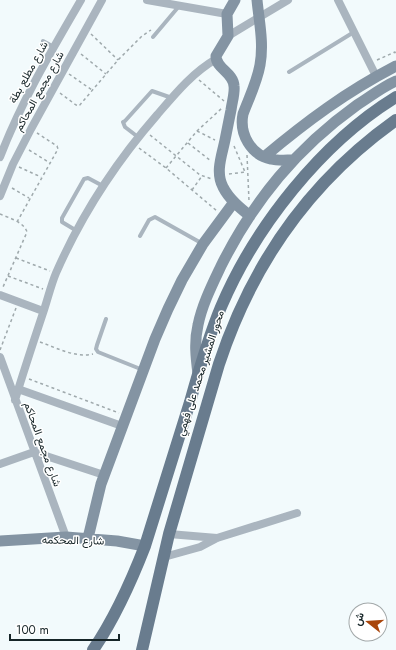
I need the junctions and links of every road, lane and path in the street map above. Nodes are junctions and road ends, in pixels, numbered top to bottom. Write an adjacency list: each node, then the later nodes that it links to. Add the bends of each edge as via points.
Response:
1 (81, 0): 18 (street, شارع مطلع بطة)
2 (102, 0): 12 (street, شارع مجمع المحاكم)
3 (146, 0): 9 (street)
4 (235, 0): 10 (street)
5 (257, 0): 11 (street)
6 (288, 0): 11 (street)
7 (338, 0): 14 (street)
8 (189, 4): 9 (street); 10 (street)
9 (180, 6): 13 (lane)
10 (227, 14): 16 (street)
11 (259, 17): 16 (street); 36 (street, via 262,48 260,65)
12 (86, 28): 19 (street, شارع مجمع المحاكم); 22 (path)
13 (161, 28): 15 (lane); 22 (path, via 147,32)
14 (354, 32): 23 (street); 26 (lane)
15 (153, 36)
16 (228, 36): 21 (street)
17 (43, 41): 18 (lane)
18 (54, 47): 46 (street, شارع مطلع بطة, via 20,110)
19 (75, 49): 25 (street, شارع مجمع المحاكم); 27 (path)
20 (396, 56): 23 (path, via 395,52)
21 (216, 59): 28 (street); 35 (street, via 233,80)
22 (118, 60): 27 (path)
23 (369, 63): 29 (street)
24 (396, 66): 29 (street)
25 (64, 70): 31 (street, شارع مجمع المحاكم); 32 (path)
26 (289, 72)
27 (106, 74): 32 (path)
28 (193, 75): 34 (street); 35 (path)
29 (376, 76): 48 (street, via 319,113)
30 (396, 81): 49 (street, via 341,117)
31 (54, 88): 32 (path, via 77,106); 38 (street, شارع مجمع المحاكم)
32 (92, 90)
33 (396, 97): 84 (main road, محور المشير محمد على فهمي, via 331,148 276,212 250,250 230,288)
34 (172, 98): 40 (street); 40 (lane, via 152,91 123,122 124,127)
35 (230, 105): 36 (street); 39 (path, via 221,108); 44 (street)
36 (245, 108): 41 (street, via 242,130)
37 (396, 120): 93 (main road, محور المشير محمد على فهمي, via 358,150 317,190 284,232 252,283 226,343)
38 (31, 129): 45 (street, شارع مجمع المحاكم); 50 (path, via 58,147)
39 (197, 131): 43 (path); 44 (path)
40 (141, 134): 42 (street); 47 (path)
41 (246, 140): 48 (street); 53 (path)
42 (133, 143): 52 (path); 58 (street)
43 (187, 143): 47 (path); 54 (path)
44 (229, 145): 53 (path); 54 (street)
45 (22, 146): 50 (path); 51 (street, شارع مجمع المحاكم)
46 (0, 156)
47 (176, 156): 52 (path); 55 (path)
48 (264, 157): 49 (street)
49 (293, 160): 66 (street)
50 (50, 163): 56 (path)
51 (13, 164): 56 (path); 57 (street, شارع مجمع المحاكم)
52 (166, 168): 59 (path)
53 (246, 172): 54 (path); 62 (path)
54 (219, 174): 55 (path, via 209,179); 63 (street, via 223,188)
55 (202, 176): 59 (path)
56 (41, 177): 61 (path)
57 (5, 184): 60 (street, شارع مجمع المحاكم); 61 (path)
58 (103, 186): 68 (street); 68 (lane, via 88,178 84,180 62,218 62,222)
59 (192, 190): 65 (path)
60 (0, 196)
61 (30, 198): 67 (path)
62 (249, 201)
63 (234, 202): 65 (street); 66 (street)
64 (0, 214): 67 (path)
65 (224, 216): 70 (street)
66 (250, 216): 84 (street, via 216,276 200,316 196,348)
67 (17, 222): 71 (path, via 26,227 27,232)
68 (77, 231): 72 (street)
69 (140, 236): 70 (lane, via 150,220 155,217)
70 (203, 244): 83 (street, via 168,309)
71 (16, 258): 72 (path); 73 (path)
72 (56, 273): 75 (street)
73 (8, 276): 74 (path); 75 (path)
74 (1, 291): 76 (street)
75 (49, 292): 77 (street)
76 (18, 302): 77 (street); 80 (path)
77 (43, 311): 79 (street)
78 (106, 319): 81 (lane, via 96,349)
79 (33, 340): 81 (path, via 77,354); 85 (street)
80 (0, 350)
81 (98, 352): 83 (lane)
82 (0, 358): 87 (street, شارع مجمع المحاكم)
83 (144, 370): 88 (street)
84 (198, 375): 98 (main road, محور المشير محمد على فهمي)
85 (22, 376): 86 (street); 88 (path)
86 (18, 389): 87 (street); 88 (street)
87 (15, 400): 89 (street, شارع مجمع المحاكم)
88 (124, 421): 91 (street)
89 (34, 452): 90 (street); 91 (street); 94 (street, شارع مجمع المحاكم)
90 (0, 464)
91 (104, 475): 95 (street)
92 (298, 513): 96 (street)
93 (169, 534): 96 (street); 99 (main road, محور المشير محمد على فهمي)
94 (66, 537): 95 (street, شارع المحكمه); 97 (street, شارع المحكمه)
95 (88, 538): 98 (street, شارع المحكمه)
96 (217, 538): 99 (street, via 200,547)
97 (0, 541)
98 (145, 546): 100 (main road, محور المشير محمد على فهمي, via 124,597)
99 (164, 557): 101 (main road, محور المشير محمد على فهمي)
100 (93, 650)
101 (142, 650)

